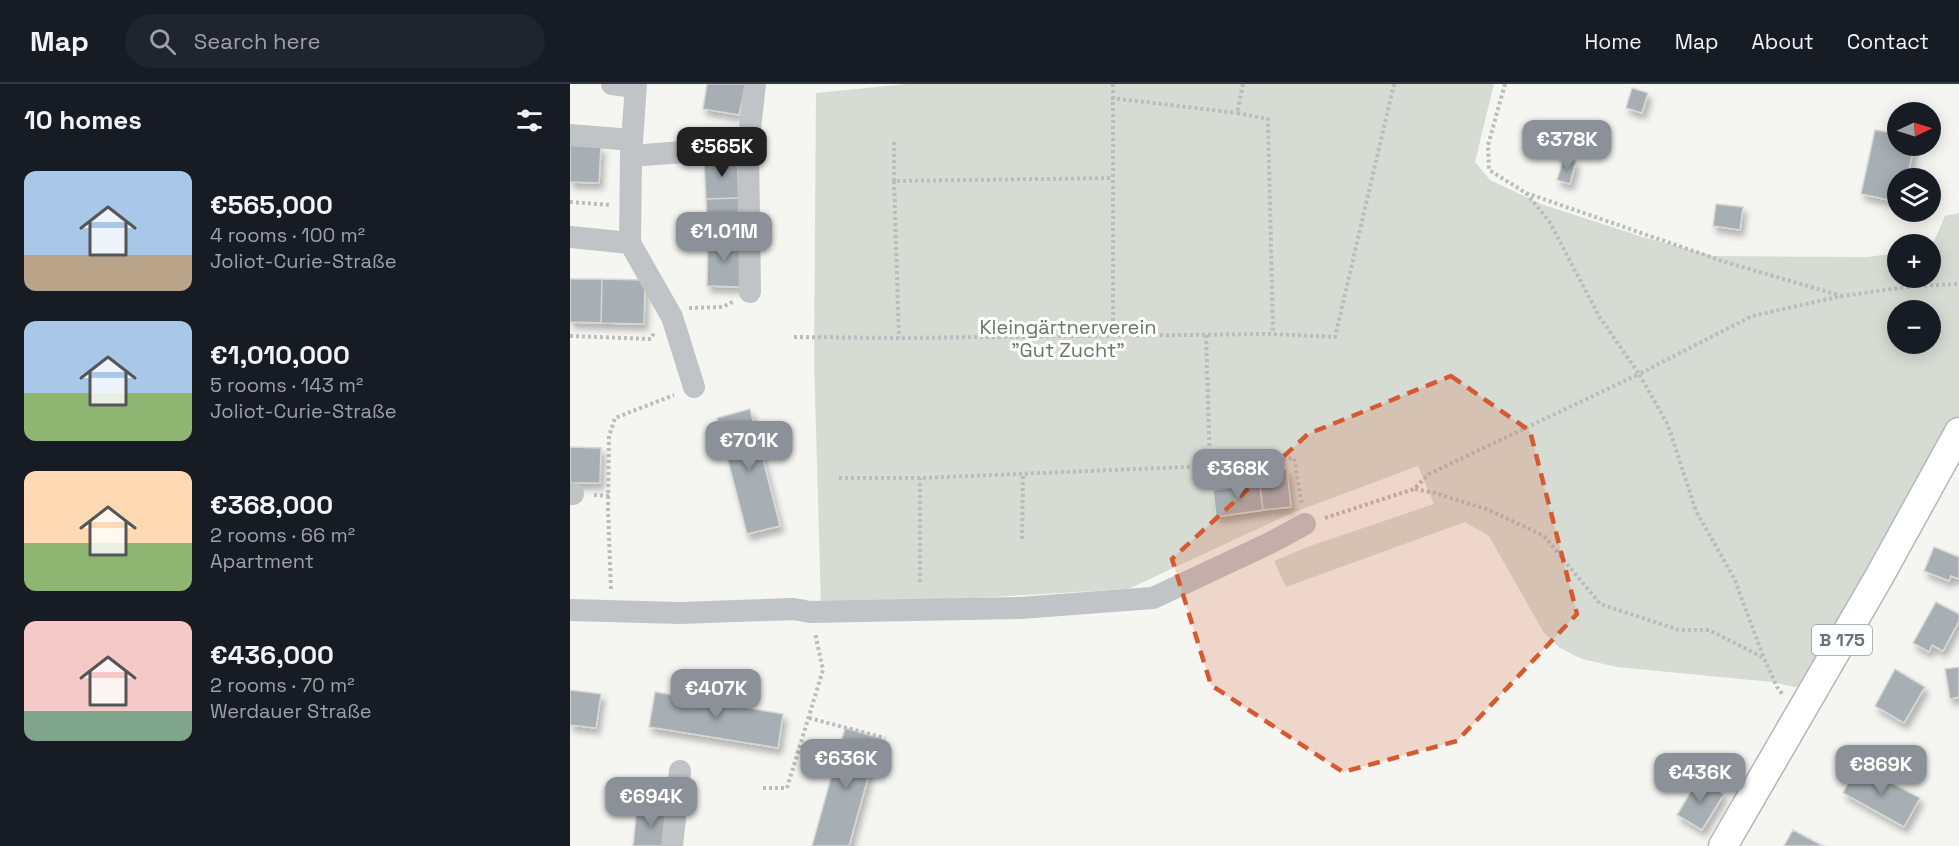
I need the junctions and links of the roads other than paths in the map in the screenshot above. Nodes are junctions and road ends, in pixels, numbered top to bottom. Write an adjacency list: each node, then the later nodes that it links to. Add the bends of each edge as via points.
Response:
1 (612, 84): 3 (street)
2 (755, 84): 5 (street)
3 (635, 85): 6 (street)
4 (570, 135): 6 (street)
5 (748, 147): 6 (street); 9 (street)
6 (631, 148): 8 (street)
7 (570, 237): 8 (street)
8 (630, 243): 10 (street, via 668,308)
9 (750, 292)
10 (694, 387)
11 (1959, 432): 16 (main road, B 175)
12 (1305, 524): 13 (street, via 1153,598 1020,608 680,614)
13 (570, 610)
14 (680, 771): 15 (street)
15 (672, 846)
16 (1723, 846)

